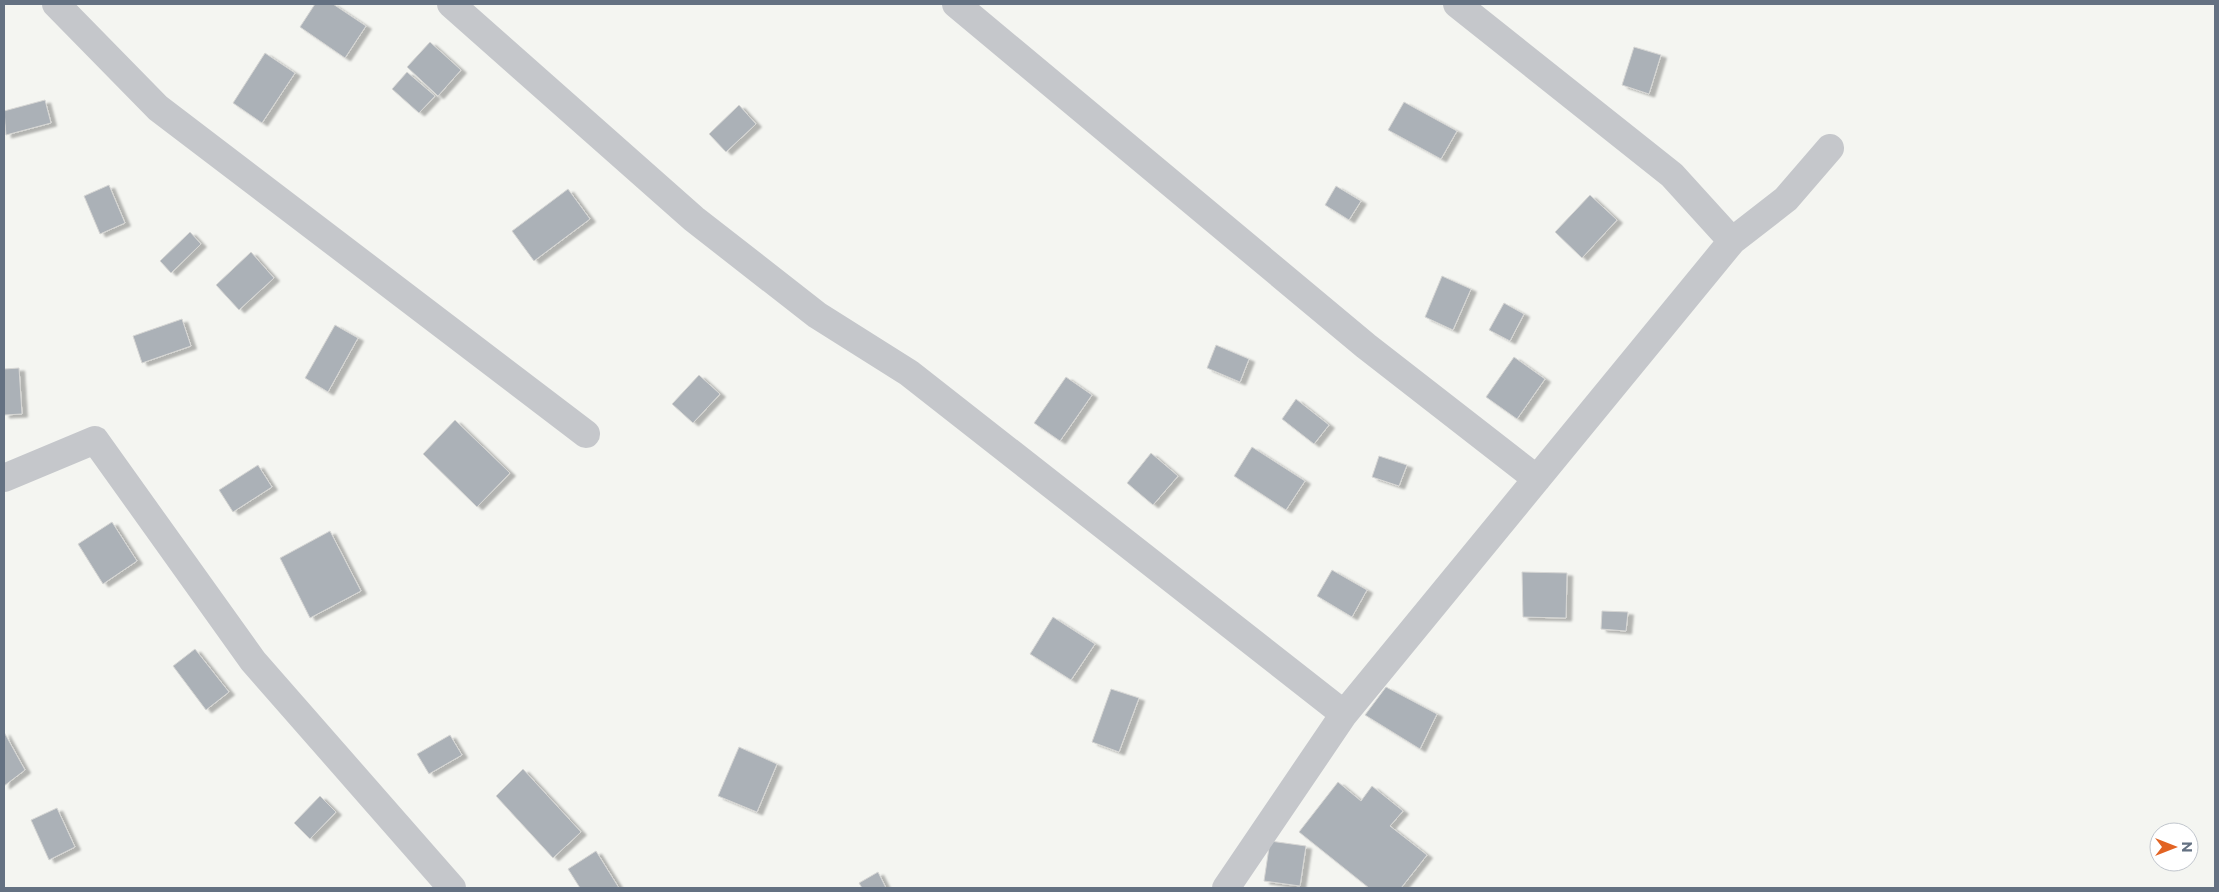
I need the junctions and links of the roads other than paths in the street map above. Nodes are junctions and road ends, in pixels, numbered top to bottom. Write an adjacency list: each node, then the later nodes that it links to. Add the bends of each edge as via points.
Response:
1 (56, 4): 7 (street, via 158,108)
2 (451, 4): 10 (street, via 694,219 816,315 909,373)
3 (956, 4): 9 (street, via 1366,346)
4 (1456, 4): 6 (street, via 1672,175)
5 (1830, 148): 6 (street, via 1786,199)
6 (1732, 241): 9 (street)
7 (586, 434)
8 (4, 478): 11 (street, via 96,440 254,661)
9 (1537, 478): 10 (street)
10 (1344, 714): 12 (street)
11 (452, 888)
12 (1226, 888)

